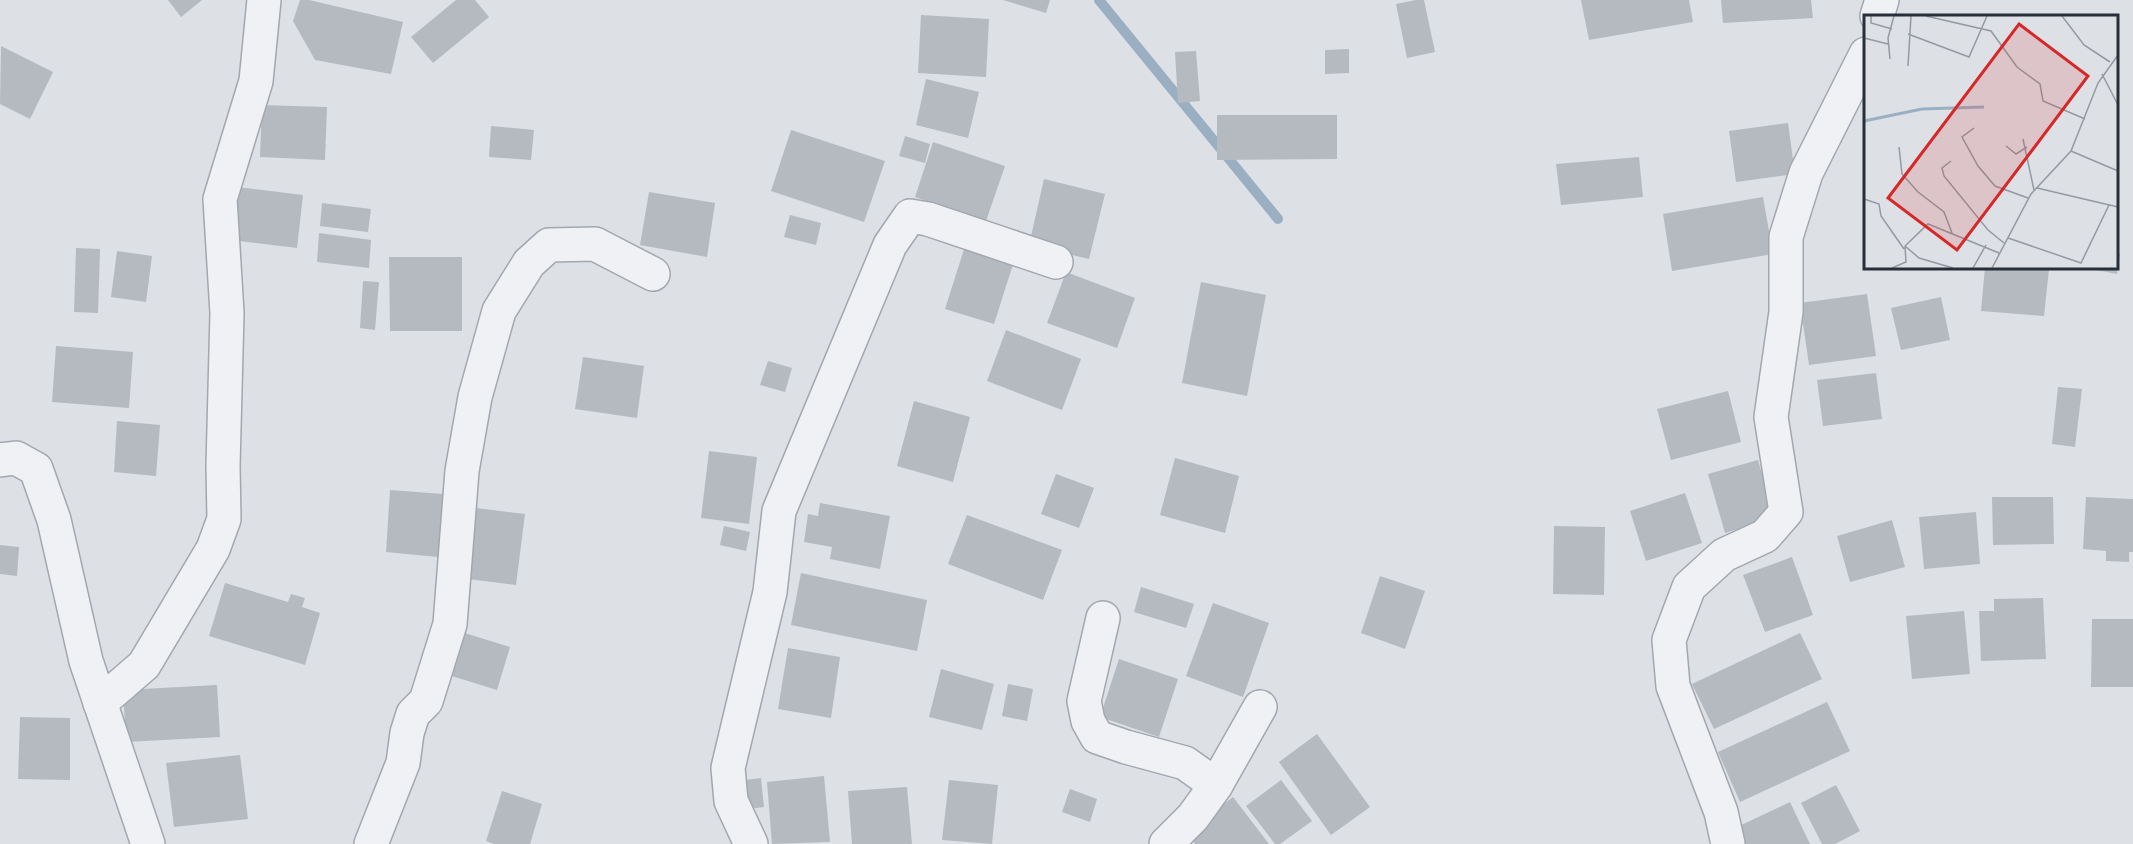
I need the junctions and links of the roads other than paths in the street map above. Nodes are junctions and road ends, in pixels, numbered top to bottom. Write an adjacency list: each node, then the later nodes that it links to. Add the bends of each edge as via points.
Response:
1 (264, 0): 9 (street, via 256,81 220,199 228,313 224,519 213,549 144,665)
2 (1882, 0): 3 (street)
3 (1877, 15)
4 (1864, 58): 16 (street, via 1806,173 1786,237 1786,312 1771,417 1786,512 1765,536 1724,555 1689,587 1669,640 1673,686 1721,812)
5 (1056, 262): 14 (street, via 910,216 890,245 779,511 770,592 728,768 731,801)
6 (653, 274): 13 (street, via 595,244 549,244 529,263 499,311 476,397 462,471 450,624 426,701 414,714 407,733 403,763)
7 (0, 460): 9 (street, via 16,458 36,469 54,520 86,661)
8 (1103, 618): 11 (street, via 1084,701 1088,721 1097,737 1185,763)
9 (100, 703): 12 (street)
10 (1260, 707): 11 (street)
11 (1216, 785): 15 (street, via 1193,817)
12 (148, 844)
13 (371, 844)
14 (751, 844)
15 (1166, 844)
16 (1728, 844)

